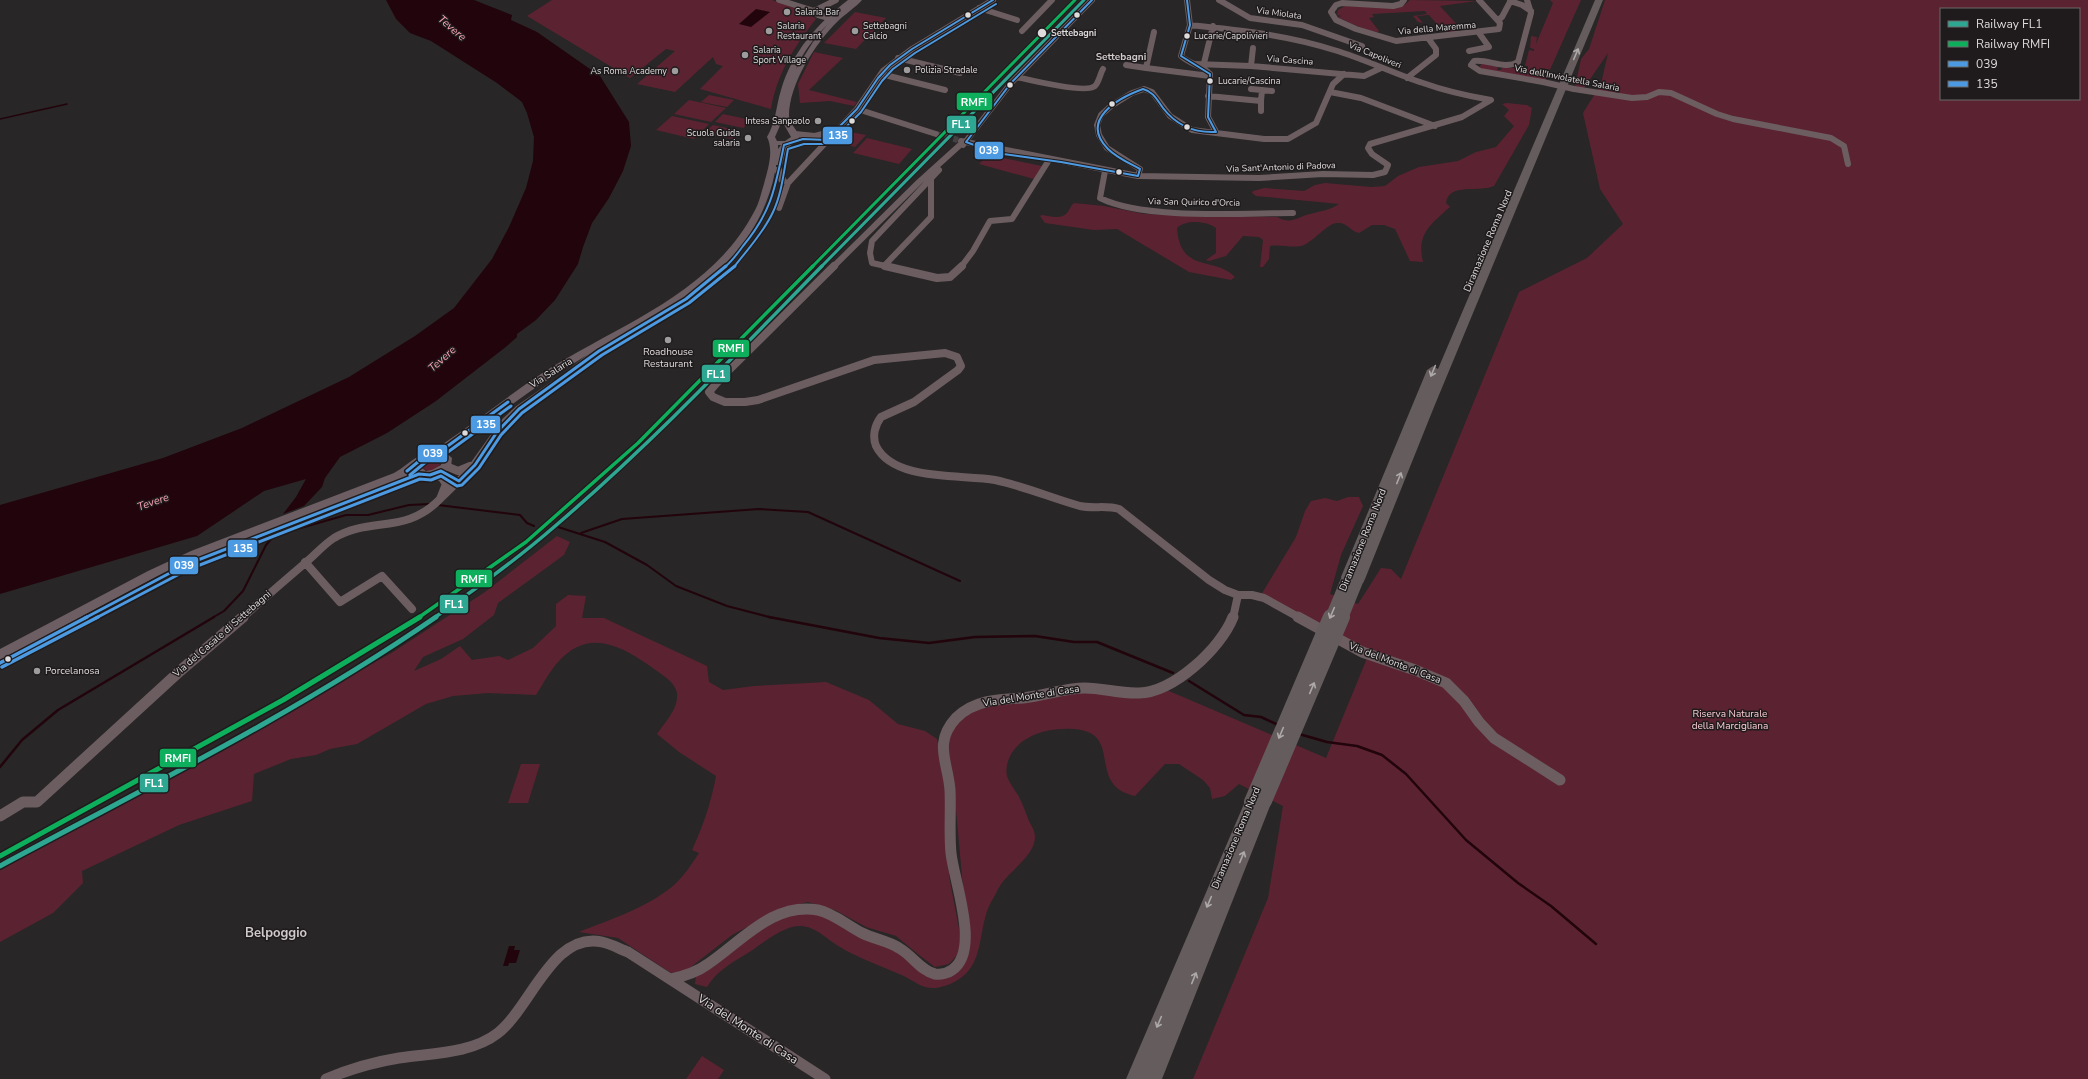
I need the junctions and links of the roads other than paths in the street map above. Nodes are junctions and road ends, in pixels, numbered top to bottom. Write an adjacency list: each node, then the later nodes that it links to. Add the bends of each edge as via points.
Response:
1 (779, 0): 18 (street)
2 (836, 0): 18 (street)
3 (852, 0): 19 (main road, Via Salaria)
4 (859, 0): 57 (main road, via 825,31 799,69 791,88 785,119 786,125)
5 (993, 0): 16 (street)
6 (1052, 0): 24 (street)
7 (1092, 0): 43 (street)
8 (1187, 0): 22 (street)
9 (1220, 0): 28 (street, Via Miolata, via 1250,18 1302,25)
10 (1404, 0): 27 (street, Via della Maremma, via 1402,4 1393,6 1342,3 1336,5 1331,12 1336,20 1390,40)
11 (1479, 0): 21 (street)
12 (1527, 0): 17 (street)
13 (1589, 0): 65 (highway, Diramazione Roma Nord)
14 (1599, 0): 65 (highway, Diramazione Roma Nord, one-way to 14)
15 (1511, 1): 17 (street); 21 (street)
16 (979, 8): 20 (street); 31 (street)
17 (1531, 11): 67 (street, Via dell'Inviolatella Salaria, bridge, via 1517,63 1508,66 1480,60 1474,61 1471,65 1480,71 1632,98 1647,97 1659,92 1671,93 1733,119 1831,138 1844,146)
18 (814, 12): 19 (street)
19 (829, 18): 59 (main road, Via Salaria, via 808,41 791,70 783,93)
20 (1017, 20)
21 (1498, 20): 26 (street, Via della Maremma, via 1501,25 1499,29)
22 (1190, 25): 23 (street, Via Capoliveri); 33 (street, via 1180,54 1182,58)
23 (1213, 26): 32 (street); 37 (street, Via Capoliveri, via 1312,43)
24 (1022, 31)
25 (1154, 32): 36 (street)
26 (1479, 33): 27 (street, Via della Maremma); 30 (street, via 1489,47)
27 (1428, 38): 44 (street, via 1436,49 1436,55)
28 (1362, 46)
29 (1253, 48): 35 (street)
30 (1469, 51)
31 (898, 58): 39 (street); 40 (street)
32 (1204, 63): 33 (street, Via Cascina); 35 (street, Via Cascina)
33 (1195, 64): 42 (street, via 1207,70)
34 (1126, 65): 36 (street)
35 (1251, 66): 41 (street, Via Cascina)
36 (1146, 68): 42 (street)
37 (1381, 68): 41 (street, Via Cascina, via 1365,76); 44 (street, Via Capoliveri)
38 (1103, 70): 43 (street, via 1096,85 1091,88 1055,85)
39 (960, 73)
40 (881, 74): 46 (street); 52 (street)
41 (1344, 74): 49 (street, via 1334,83)
42 (1210, 76): 50 (street)
43 (1016, 77): 62 (street)
44 (1407, 78): 54 (street, Via Capoliveri, via 1461,95 1490,100 1462,117)
45 (1251, 89): 47 (street)
46 (945, 90)
47 (1262, 90): 48 (street); 51 (street)
48 (1272, 91)
49 (1330, 92): 54 (street, via 1361,98); 56 (street, via 1317,122 1294,137 1266,139)
50 (1208, 96): 51 (street); 56 (street, via 1208,120)
51 (1261, 101): 53 (street)
52 (857, 109): 55 (street); 58 (street)
53 (1261, 111)
54 (1435, 126): 70 (street, Via Sant'Antonio di Padova, via 1370,144 1368,148 1371,153 1388,165 1385,172 1379,174 1258,178)
55 (837, 130): 57 (street, via 808,137); 61 (street)
56 (1216, 132): 70 (street, via 1197,131 1182,124 1168,114 1149,90 1141,89 1128,95 1104,112 1098,120 1097,127 1106,149 1140,169)
57 (794, 133): 59 (main road, via 786,130); 63 (main road, Via Salaria, via 795,138)
58 (936, 134)
59 (774, 138): 63 (main road); 79 (main road, Via Salaria, via 769,184 762,207 742,240 714,270 674,300 525,389 445,448)
60 (811, 140): 61 (street); 63 (street); 64 (street)
61 (826, 140): 64 (street)
62 (962, 141): 66 (street, Via Sant'Antonio di Padova, via 985,150 1035,160); 71 (street); 87 (street, via 709,392 723,402 758,400 874,360 932,353 950,354 960,361 961,366 958,370 914,402 879,420 874,437 877,448 885,456 922,474 993,479 1081,506 1110,505 1128,515 1148,534 1209,580)
63 (789, 143): 68 (main road, Via Salaria, via 782,150)
64 (820, 148): 72 (street)
65 (1529, 155): 92 (highway, Diramazione Roma Nord, bridge)
66 (1049, 160): 69 (street, Via Sant'Antonio di Padova); 75 (street, via 1012,219 990,220 970,257 951,276 937,278)
67 (1848, 164)
68 (778, 169): 72 (main road, via 782,180); 76 (main road, Via Salaria, via 774,194 764,218 729,264 674,307)
69 (1104, 171): 70 (street, Via Sant'Antonio di Padova); 74 (street, Via San Quirico d'Orcia, via 1100,196 1107,203 1138,209)
70 (1138, 176)
71 (931, 180): 75 (street, via 930,217); 75 (street, via 872,241 871,262)
72 (788, 183): 73 (street)
73 (778, 208)
74 (1293, 213)
75 (884, 266)
76 (599, 351): 77 (main road); 81 (main road, Via Salaria, via 551,379 457,447)
77 (555, 384): 78 (street, via 519,409 500,428)
78 (481, 454): 81 (street, via 464,470); 83 (street, Via del Casale di Settebagni)
79 (429, 455): 80 (main road, Via Salaria); 81 (main road, via 438,454)
80 (418, 462): 82 (main road, via 416,469); 85 (main road, via 398,476)
81 (442, 467): 82 (main road); 83 (street); 84 (street, via 446,487)
82 (420, 474): 85 (main road)
83 (459, 481): 84 (street, Via del Casale di Settebagni)
84 (440, 499): 86 (street, Via del Casale di Settebagni, via 431,509 413,519 342,534)
85 (320, 509): 89 (main road, via 264,526 152,574); 90 (main road, via 171,572)
86 (305, 562): 88 (street, via 340,602 382,576); 93 (street, Via del Casale di Settebagni, via 180,671 37,802 23,802)
87 (1238, 595): 91 (street, Via del Monte di Casa, via 1264,598 1362,652 1446,683 1494,738); 94 (street, Via del Monte di Casa, via 1232,624 1215,646 1167,686 1131,694 1087,688 985,702 967,709 955,719 943,740 949,782 951,852 965,942 962,960 952,970 942,974 928,971 896,945 861,933 824,912 799,909 772,918 740,938 693,974)
88 (412, 609)
89 (0, 655)
90 (0, 662)
91 (1560, 780)
92 (1258, 801): 97 (highway, Diramazione Roma Nord, one-way to 97); 98 (highway, Diramazione Roma Nord, one-way to 92)
93 (0, 816)
94 (671, 980): 95 (street, Via del Monte di Casa, via 614,945 598,941 578,941 559,954 514,1018 489,1039 456,1049 389,1060); 96 (street, Via del Monte di Casa)
95 (326, 1079)
96 (825, 1079)
97 (1134, 1079)
98 (1153, 1079)

